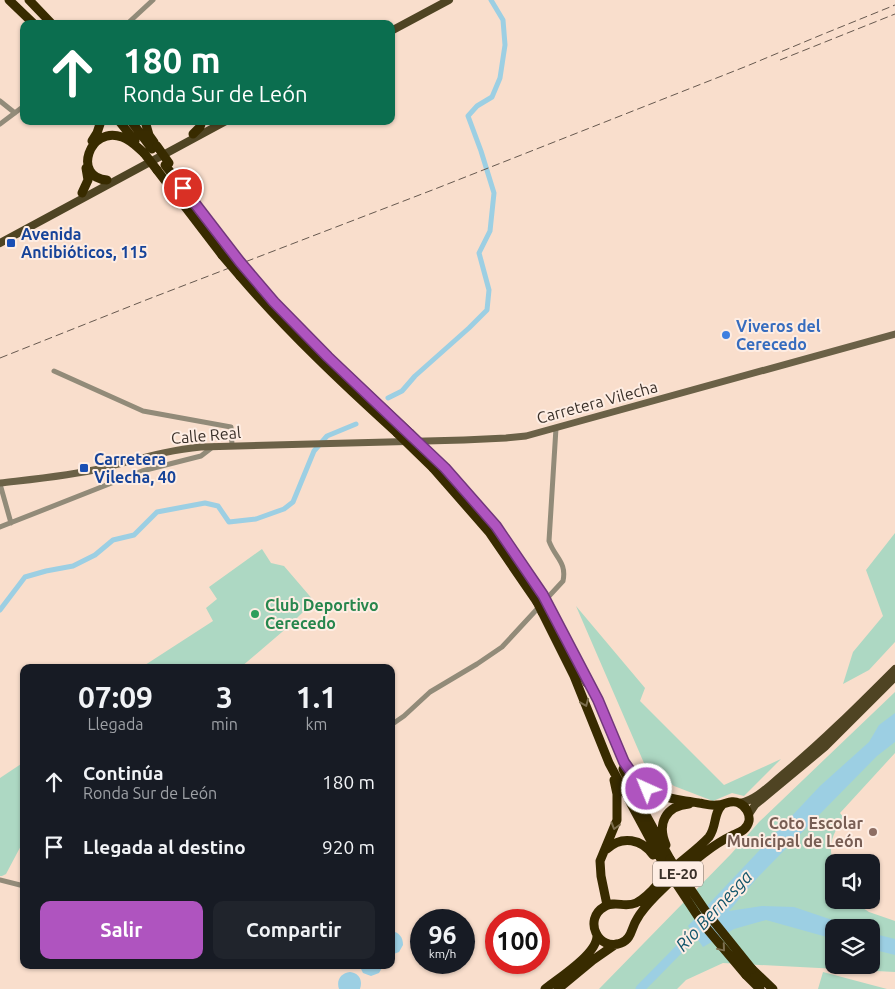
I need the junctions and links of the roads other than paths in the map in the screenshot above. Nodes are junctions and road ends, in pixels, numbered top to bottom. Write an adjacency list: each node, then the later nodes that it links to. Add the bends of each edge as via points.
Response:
1 (8, 0): 5 (highway)
2 (29, 0): 6 (highway)
3 (153, 0): 7 (street)
4 (449, 0): 8 (main road)
5 (30, 20)
6 (49, 20)
7 (131, 20)
8 (395, 29)
9 (0, 100): 11 (street)
10 (20, 109): 11 (street)
11 (15, 113): 12 (street)
12 (0, 124)
13 (100, 125): 27 (highway, via 86,150 85,159)
14 (124, 125): 23 (highway)
15 (134, 125): 23 (highway)
16 (146, 125): 23 (highway)
17 (201, 125): 21 (highway)
18 (208, 125): 21 (main road)
19 (214, 125): 22 (main road)
20 (219, 125): 22 (main road)
21 (193, 134): 26 (main road)
22 (176, 148): 24 (main road)
23 (151, 149): 25 (highway); 27 (highway, via 120,136 108,135 99,139 88,155)
24 (156, 159): 27 (main road, via 101,186); 29 (main road)
25 (166, 168): 32 (highway, bridge, via 231,251); 32 (highway, bridge, via 222,255)
26 (106, 180): 27 (highway)
27 (92, 181): 28 (highway); 29 (main road, via 88,192)
28 (82, 193): 30 (main road)
29 (32, 226): 31 (main road)
30 (0, 237)
31 (0, 243)
32 (244, 274): 45 (highway, bridge, via 302,344 433,468 489,532); 45 (highway, bridge, via 445,468 496,526)
33 (895, 334): 35 (street, Carretera Vilecha)
34 (54, 371): 37 (street, via 143,411 231,427)
35 (556, 428): 36 (street, Carretera Vilecha, via 506,438); 50 (street, via 549,541 563,564 563,581 502,646 430,692)
36 (298, 444): 37 (street, Calle Real)
37 (232, 445): 38 (street, Calle Real)
38 (214, 446): 39 (street, Calle Real); 40 (street)
39 (197, 447): 40 (street); 41 (street); 42 (street, Calle Real, via 81,473)
40 (200, 456): 41 (street)
41 (183, 460): 43 (street, via 121,479)
42 (0, 483): 43 (street)
43 (11, 523): 44 (street)
44 (0, 527)
45 (540, 599): 46 (highway, bridge)
46 (545, 608): 49 (highway); 51 (highway, one-way to 51)
47 (895, 669): 52 (main road, via 799,761 754,798)
48 (895, 677): 54 (main road, via 825,747 758,802)
49 (586, 679): 53 (highway, via 624,762 638,782 670,799); 58 (highway, via 630,784)
50 (395, 722)
51 (609, 762): 57 (highway, one-way to 57, via 617,794 617,820); 58 (highway)
52 (740, 803): 53 (highway); 54 (highway)
53 (722, 805): 55 (highway)
54 (749, 814): 56 (highway, via 744,830)
55 (716, 819): 56 (highway, via 725,833); 58 (highway, via 706,808 692,804 670,811 662,829); 61 (highway, LE-20, via 709,837 666,874 651,892 638,902)
56 (734, 835): 62 (highway, LE-20, via 708,849 676,876)
57 (603, 852): 58 (highway, via 613,844 629,840 644,844); 61 (highway, via 600,867 605,891)
58 (669, 861): 65 (highway, bridge); 65 (highway, one-way to 65, bridge, via 703,924)
59 (0, 880): 60 (street)
60 (20, 885)
61 (615, 905): 62 (highway, via 631,914); 63 (highway, via 602,908 595,916)
62 (634, 925): 64 (highway, via 626,940)
63 (597, 936): 64 (highway, via 605,943); 66 (highway, via 588,954)
64 (616, 944): 67 (highway)
65 (749, 972): 68 (highway); 69 (highway)
66 (545, 989)
67 (558, 989)
68 (760, 989)
69 (773, 989)

